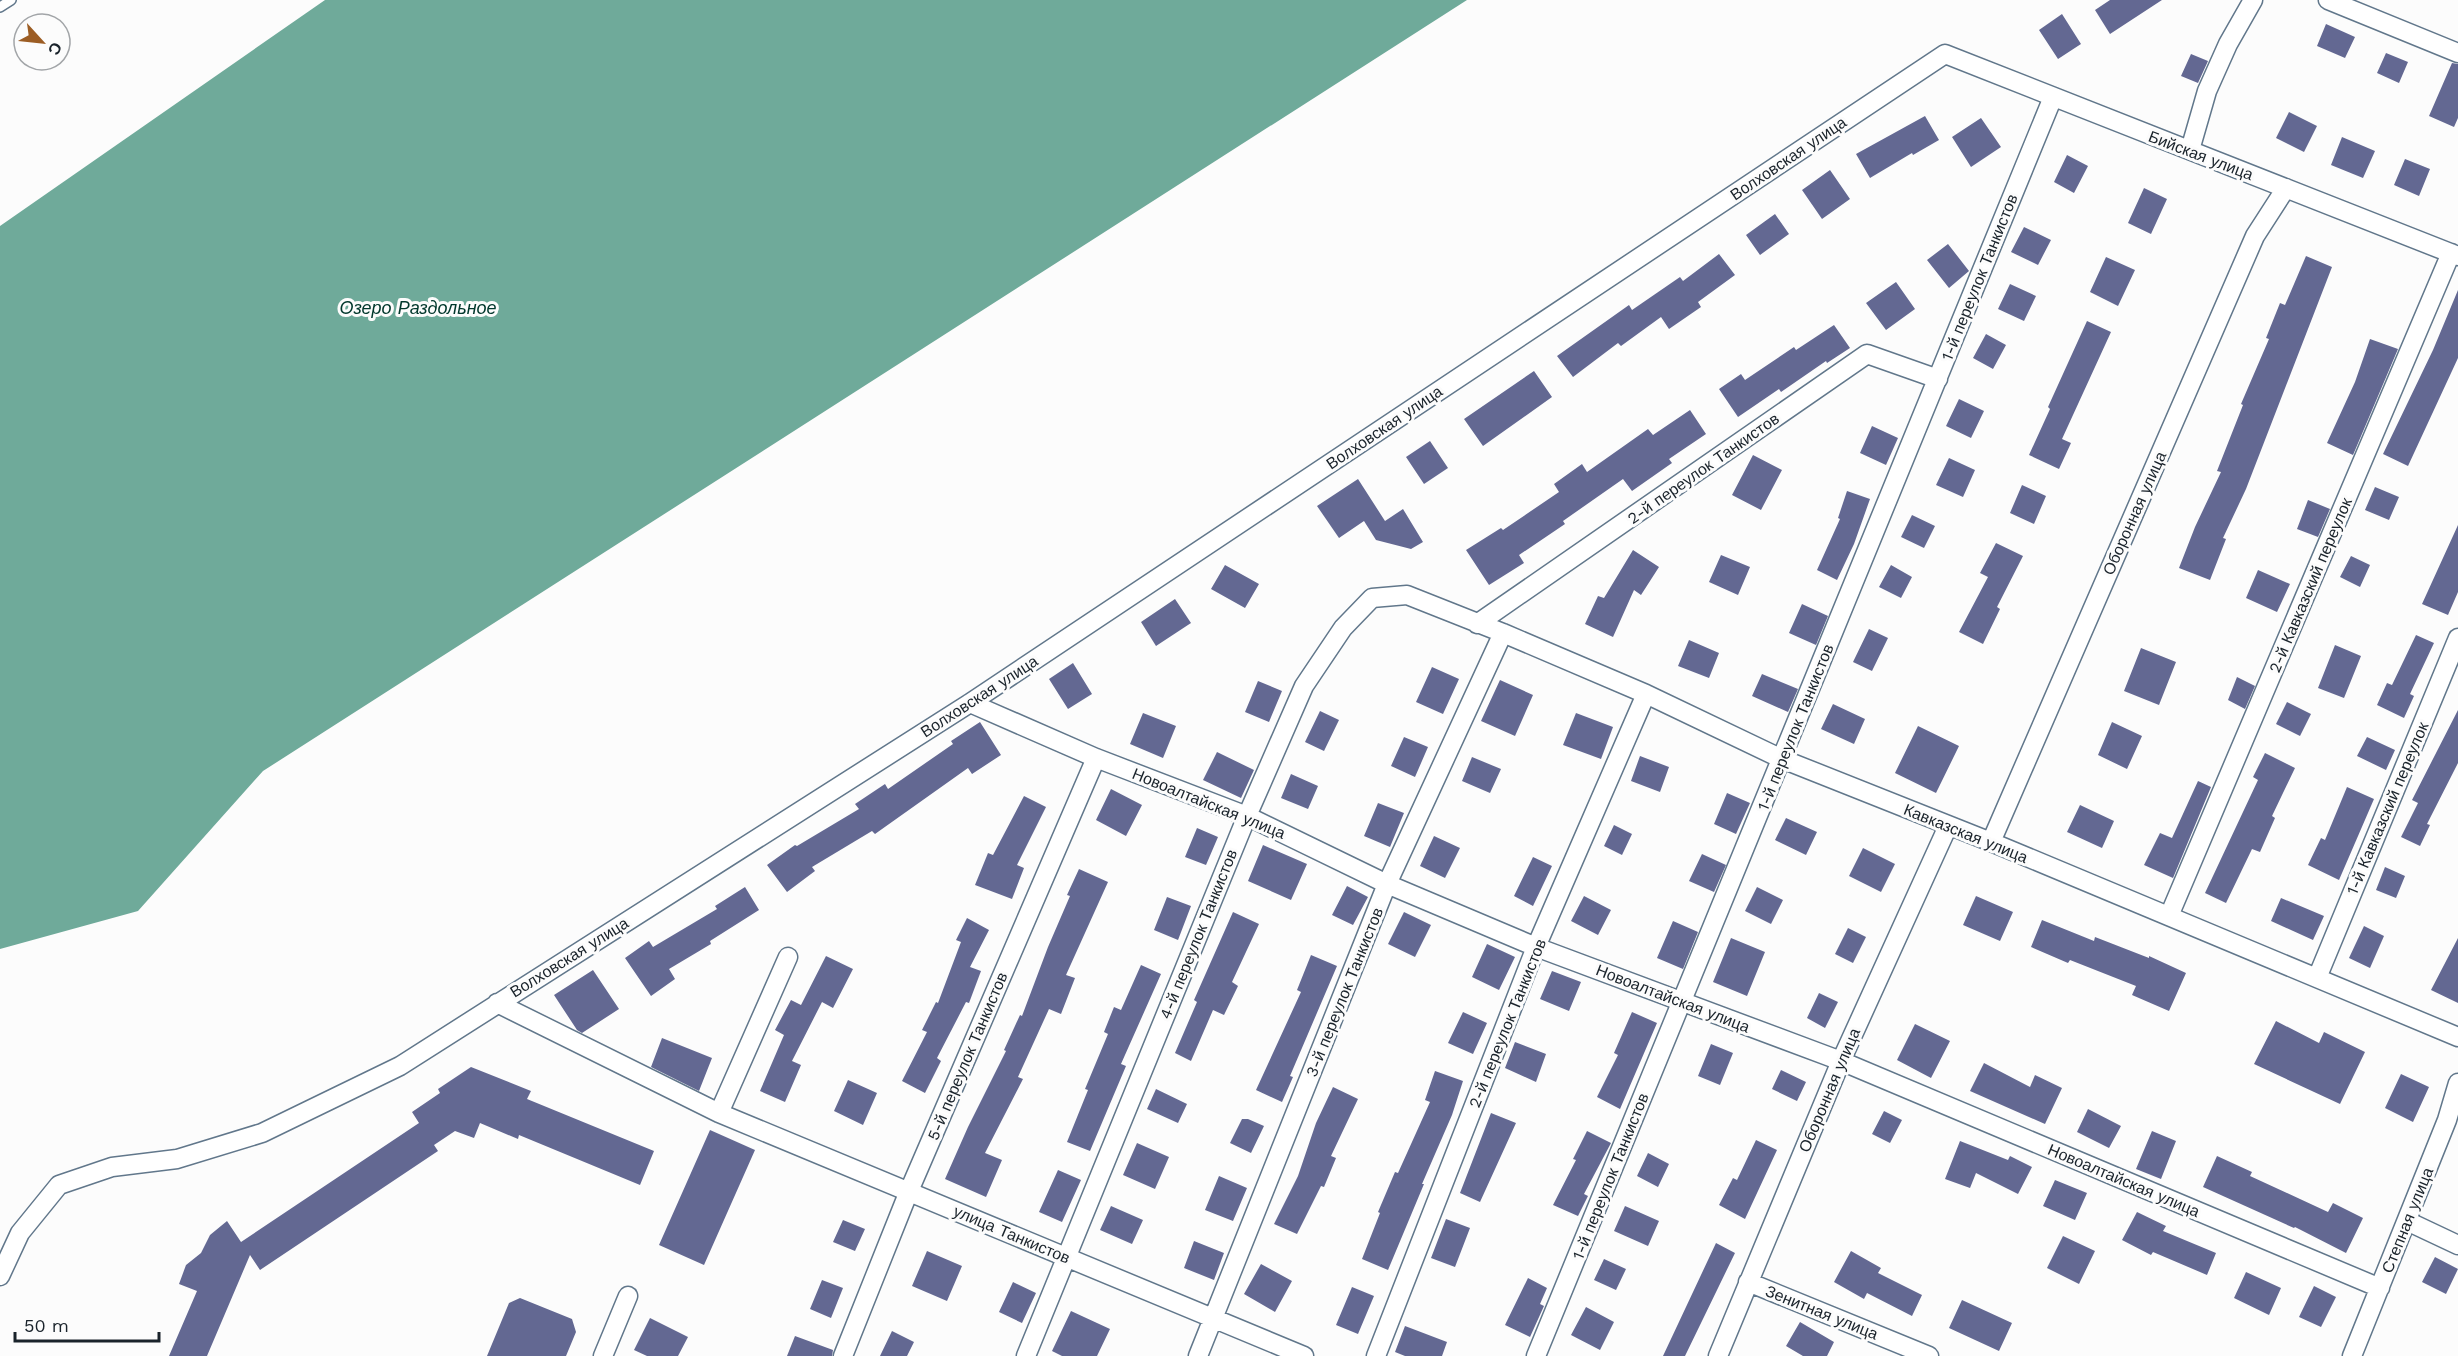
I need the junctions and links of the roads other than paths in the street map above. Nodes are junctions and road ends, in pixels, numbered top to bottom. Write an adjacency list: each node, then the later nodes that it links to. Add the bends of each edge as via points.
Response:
1 (11, 0): 4 (lane)
2 (2253, 0): 8 (street, via 2207,91)
3 (2328, 0): 5 (street)
4 (0, 7)
5 (2458, 53)
6 (1945, 54): 7 (street, Бийская улица); 16 (street, Волховская улица)
7 (2053, 97): 8 (street, Бийская улица); 11 (street, 1-й переулок Танкистов)
8 (2190, 150): 9 (street, Бийская улица)
9 (2286, 188): 10 (street, Бийская улица); 21 (street, Оборонная улица, via 2255,236)
10 (2455, 254): 23 (street, 2-й Кавказский переулок)
11 (1938, 378): 12 (street, 2-й переулок Танкистов, via 1868,354); 18 (street, 1-й переулок Танкистов)
12 (1477, 624): 13 (street, Кавказская улица); 19 (street, 4-й переулок Танкистов, via 1407,595 1372,598 1343,628 1304,686)
13 (1503, 633): 15 (street, Кавказская улица); 22 (street, 3-й переулок Танкистов)
14 (2458, 639): 26 (street, 1-й Кавказский переулок)
15 (1646, 694): 18 (street, Кавказская улица); 24 (street, 2-й переулок Танкистов)
16 (970, 703): 17 (street, Новоалтайская улица); 28 (street, Волховская улица)
17 (1096, 758): 19 (street, Новоалтайская улица); 33 (street, 5-й переулок Танкистов)
18 (1782, 759): 20 (street, Кавказская улица); 27 (street, 1-й переулок Танкистов)
19 (1247, 816): 22 (street, Новоалтайская улица); 36 (street, 4-й переулок Танкистов)
20 (1948, 826): 21 (street, Кавказская улица); 30 (street, Оборонная улица)
21 (1990, 842): 23 (street, Кавказская улица)
22 (1387, 884): 24 (street, Новоалтайская улица); 41 (street, 3-й переулок Танкистов)
23 (2169, 916): 26 (street, Кавказская улица)
24 (1536, 947): 27 (street, Новоалтайская улица); 47 (street, 2-й переулок Танкистов)
25 (788, 957): 32 (street)
26 (2317, 978): 29 (street, Кавказская улица)
27 (1682, 1001): 30 (street, Новоалтайская улица); 48 (street, 1-й переулок Танкистов)
28 (497, 1003): 32 (street, улица Танкистов); 37 (street, Волховская улица, via 400,1066 262,1133 177,1159 112,1167 59,1185 20,1233)
29 (2458, 1037)
30 (1841, 1061): 38 (street, Оборонная улица); 39 (street, Новоалтайская улица)
31 (2458, 1083): 34 (street, Степная улица)
32 (719, 1113): 33 (street, улица Танкистов)
33 (909, 1191): 36 (street, улица Танкистов); 43 (street, 5-й переулок Танкистов)
34 (2407, 1221): 35 (street); 39 (street, Степная улица)
35 (2458, 1245)
36 (1065, 1257): 41 (street, улица Танкистов); 44 (street, 4-й переулок Танкистов)
37 (0, 1276)
38 (1748, 1282): 49 (street, Оборонная улица); 50 (street, Зенитная улица)
39 (2380, 1287): 51 (street, Степная улица)
40 (628, 1296): 42 (street)
41 (1214, 1318): 45 (street, 3-й переулок Танкистов); 46 (street, улица Танкистов)
42 (603, 1356)
43 (843, 1356)
44 (1026, 1356)
45 (1198, 1356)
46 (1304, 1356)
47 (1376, 1356)
48 (1536, 1356)
49 (1718, 1356)
50 (1929, 1356)
51 (2352, 1356)

